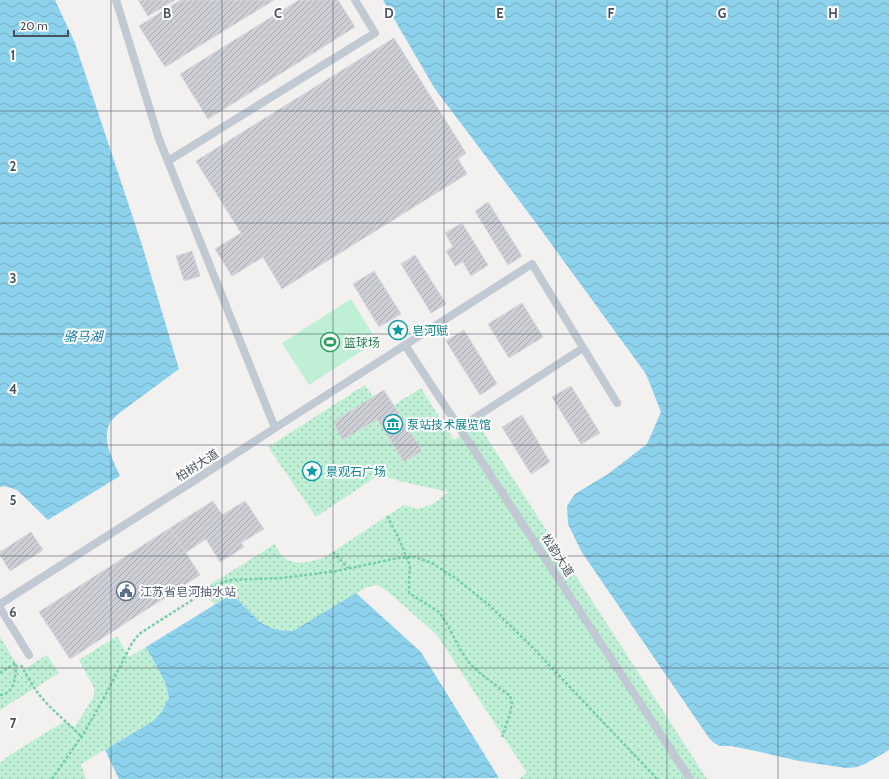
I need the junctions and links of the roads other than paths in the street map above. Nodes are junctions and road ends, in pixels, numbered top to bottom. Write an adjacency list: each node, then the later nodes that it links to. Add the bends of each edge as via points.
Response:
1 (116, 0): 3 (lane)
2 (355, 0): 3 (lane, via 375,33)
3 (168, 161): 7 (lane)
4 (405, 345): 5 (lane, 柏树大道, via 532,264); 7 (lane, 柏树大道); 8 (lane, 松韵大道)
5 (583, 348): 6 (lane); 8 (lane)
6 (617, 403)
7 (275, 428): 9 (lane, 柏树大道)
8 (459, 428): 12 (lane, 松韵大道)
9 (0, 604)
10 (0, 608): 11 (lane)
11 (29, 654)
12 (690, 779)

